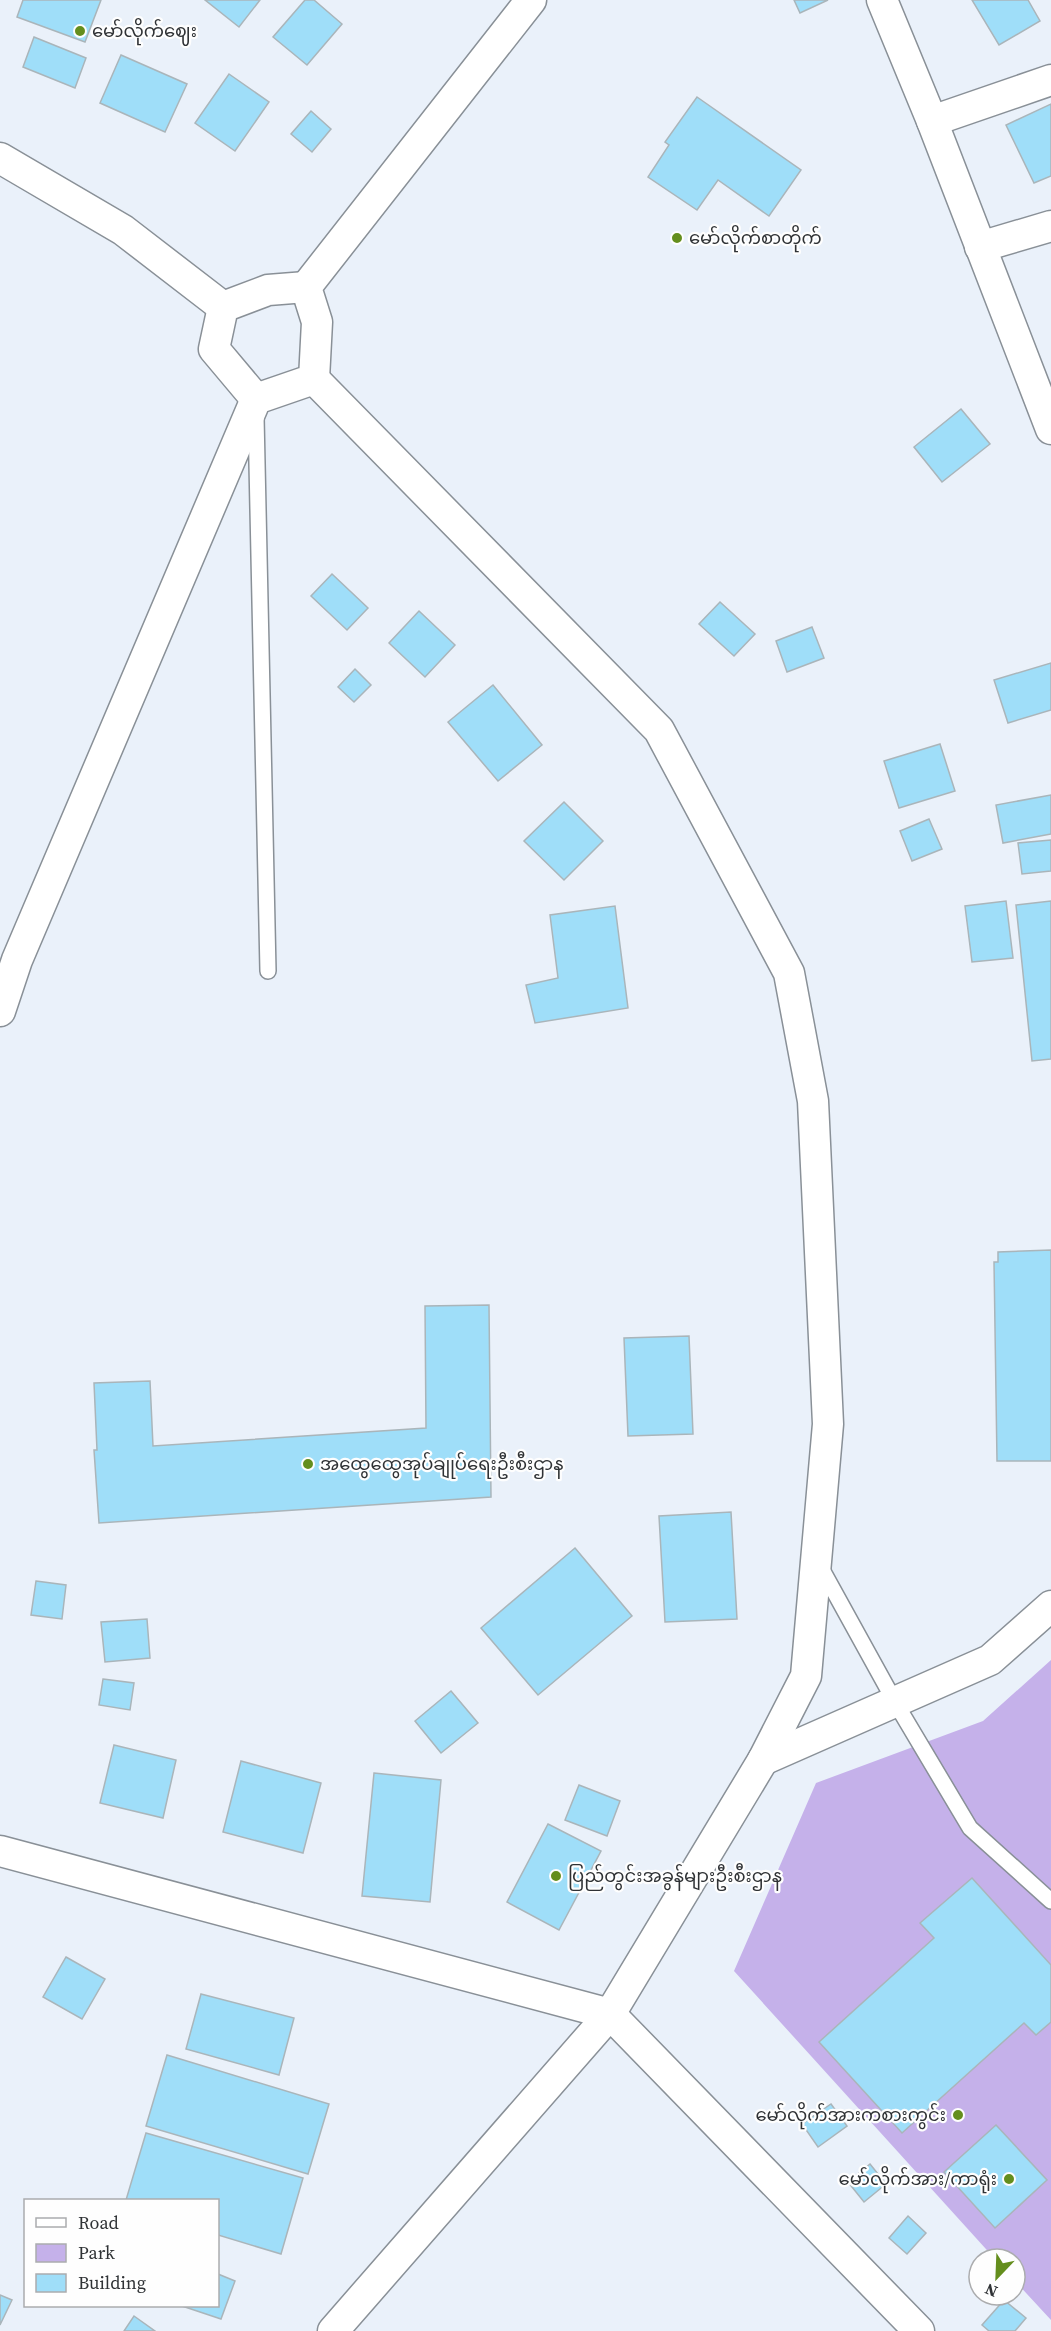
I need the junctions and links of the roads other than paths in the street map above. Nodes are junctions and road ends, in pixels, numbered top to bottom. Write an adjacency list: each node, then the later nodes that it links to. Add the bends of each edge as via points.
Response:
1 (531, 0): 8 (street)
2 (882, 0): 4 (street)
3 (1051, 80): 4 (street)
4 (932, 121): 7 (street)
5 (0, 158): 9 (street, via 123,230)
6 (1051, 226): 7 (street)
7 (980, 247): 12 (street)
8 (306, 287): 9 (street, via 268,290); 10 (street, via 316,322)
9 (223, 307): 11 (street, via 214,349)
10 (314, 379): 11 (street); 15 (street, via 659,730 789,973 813,1101 828,1424)
11 (256, 399): 13 (lane); 14 (street, via 17,960)
12 (1051, 429)
13 (267, 971)
14 (0, 1011)
15 (816, 1558): 17 (lane); 18 (street, via 806,1676)
16 (1051, 1606): 17 (street, via 990,1660)
17 (895, 1702): 18 (street); 20 (lane, via 970,1828)
18 (763, 1760): 21 (street)
19 (0, 1851): 21 (street)
20 (1051, 1901)
21 (610, 2014): 22 (street); 23 (street)
22 (333, 2331)
23 (919, 2331)

